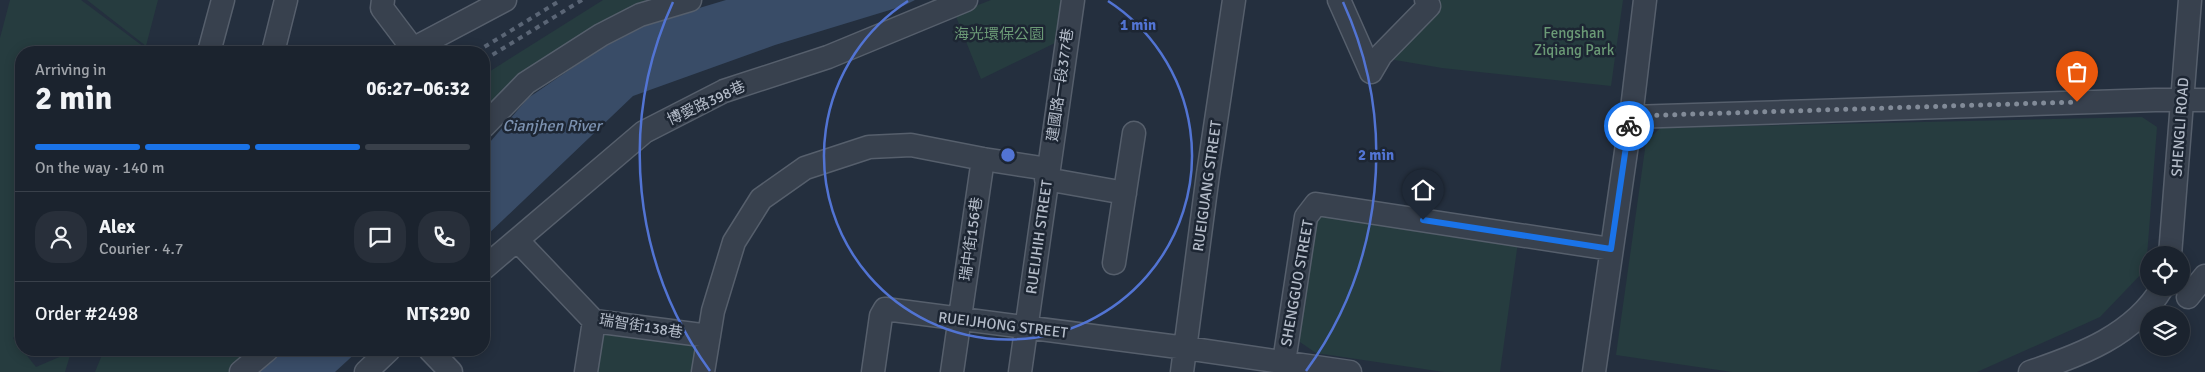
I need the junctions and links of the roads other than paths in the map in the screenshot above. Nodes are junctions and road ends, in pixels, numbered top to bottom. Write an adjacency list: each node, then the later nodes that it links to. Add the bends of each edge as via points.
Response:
1 (223, 0): 13 (street)
2 (286, 0): 14 (street)
3 (383, 0): 15 (street, via 382,8)
4 (505, 0): 16 (street)
5 (690, 0): 20 (street, via 640,15 601,35 526,83)
6 (966, 0): 25 (street, 博愛路398巷, via 828,57 724,91 644,132)
7 (1073, 0): 23 (street, 建國路一段377巷)
8 (1234, 0): 37 (street, RUEIGUANG STREET)
9 (1339, 0): 12 (street, via 1371,72 1381,55)
10 (1645, 0): 19 (street)
11 (2190, 0): 17 (street, SHENGLI ROAD)
12 (1428, 3)
13 (211, 46)
14 (274, 46)
15 (407, 46)
16 (419, 46)
17 (2182, 99): 18 (street); 19 (street); 26 (street, SHENGLI ROAD)
18 (2205, 100)
19 (1631, 116): 27 (street)
20 (490, 120)
21 (1134, 133): 24 (street)
22 (983, 160): 23 (street, RUEIJHIH STREET); 33 (street, 瑞中街156巷); 36 (street, RUEIJHIH STREET, via 911,145 869,147 805,168 761,199 734,242 713,310)
23 (1047, 174): 24 (street); 35 (street, RUEIJHIH STREET)
24 (1125, 193): 29 (street)
25 (517, 240): 28 (street, 博愛路398巷); 34 (street, 瑞智街138巷)
26 (2171, 246)
27 (1611, 249): 41 (street, SHENGGUO STREET, via 1316,204 1306,218); 52 (street)
28 (490, 263)
29 (1114, 263)
30 (2205, 276): 32 (street)
31 (2157, 296): 53 (street, via 2134,321 2098,347)
32 (2188, 297)
33 (960, 320): 35 (street, RUEIJHONG STREET); 47 (street, RUEIJHONG STREET, via 884,309); 48 (street, 瑞中街156巷)
34 (594, 321): 36 (street, 瑞智街138巷); 45 (street)
35 (1026, 328): 37 (street, RUEIJHONG STREET); 49 (street, RUEIJHIH STREET)
36 (709, 336): 46 (street, RUEIJHIH STREET)
37 (1186, 348): 41 (street, RUEIJHONG STREET); 50 (street, RUEIGUANG STREET)
38 (260, 356): 42 (street)
39 (383, 356): 43 (street)
40 (436, 356): 44 (street)
41 (1284, 362): 51 (street, RUEIJHONG STREET)
42 (241, 372)
43 (366, 372)
44 (451, 372)
45 (586, 372)
46 (703, 372)
47 (873, 372)
48 (952, 372)
49 (1020, 372)
50 (1182, 372)
51 (1350, 372)
52 (1594, 372)
53 (2030, 372)

